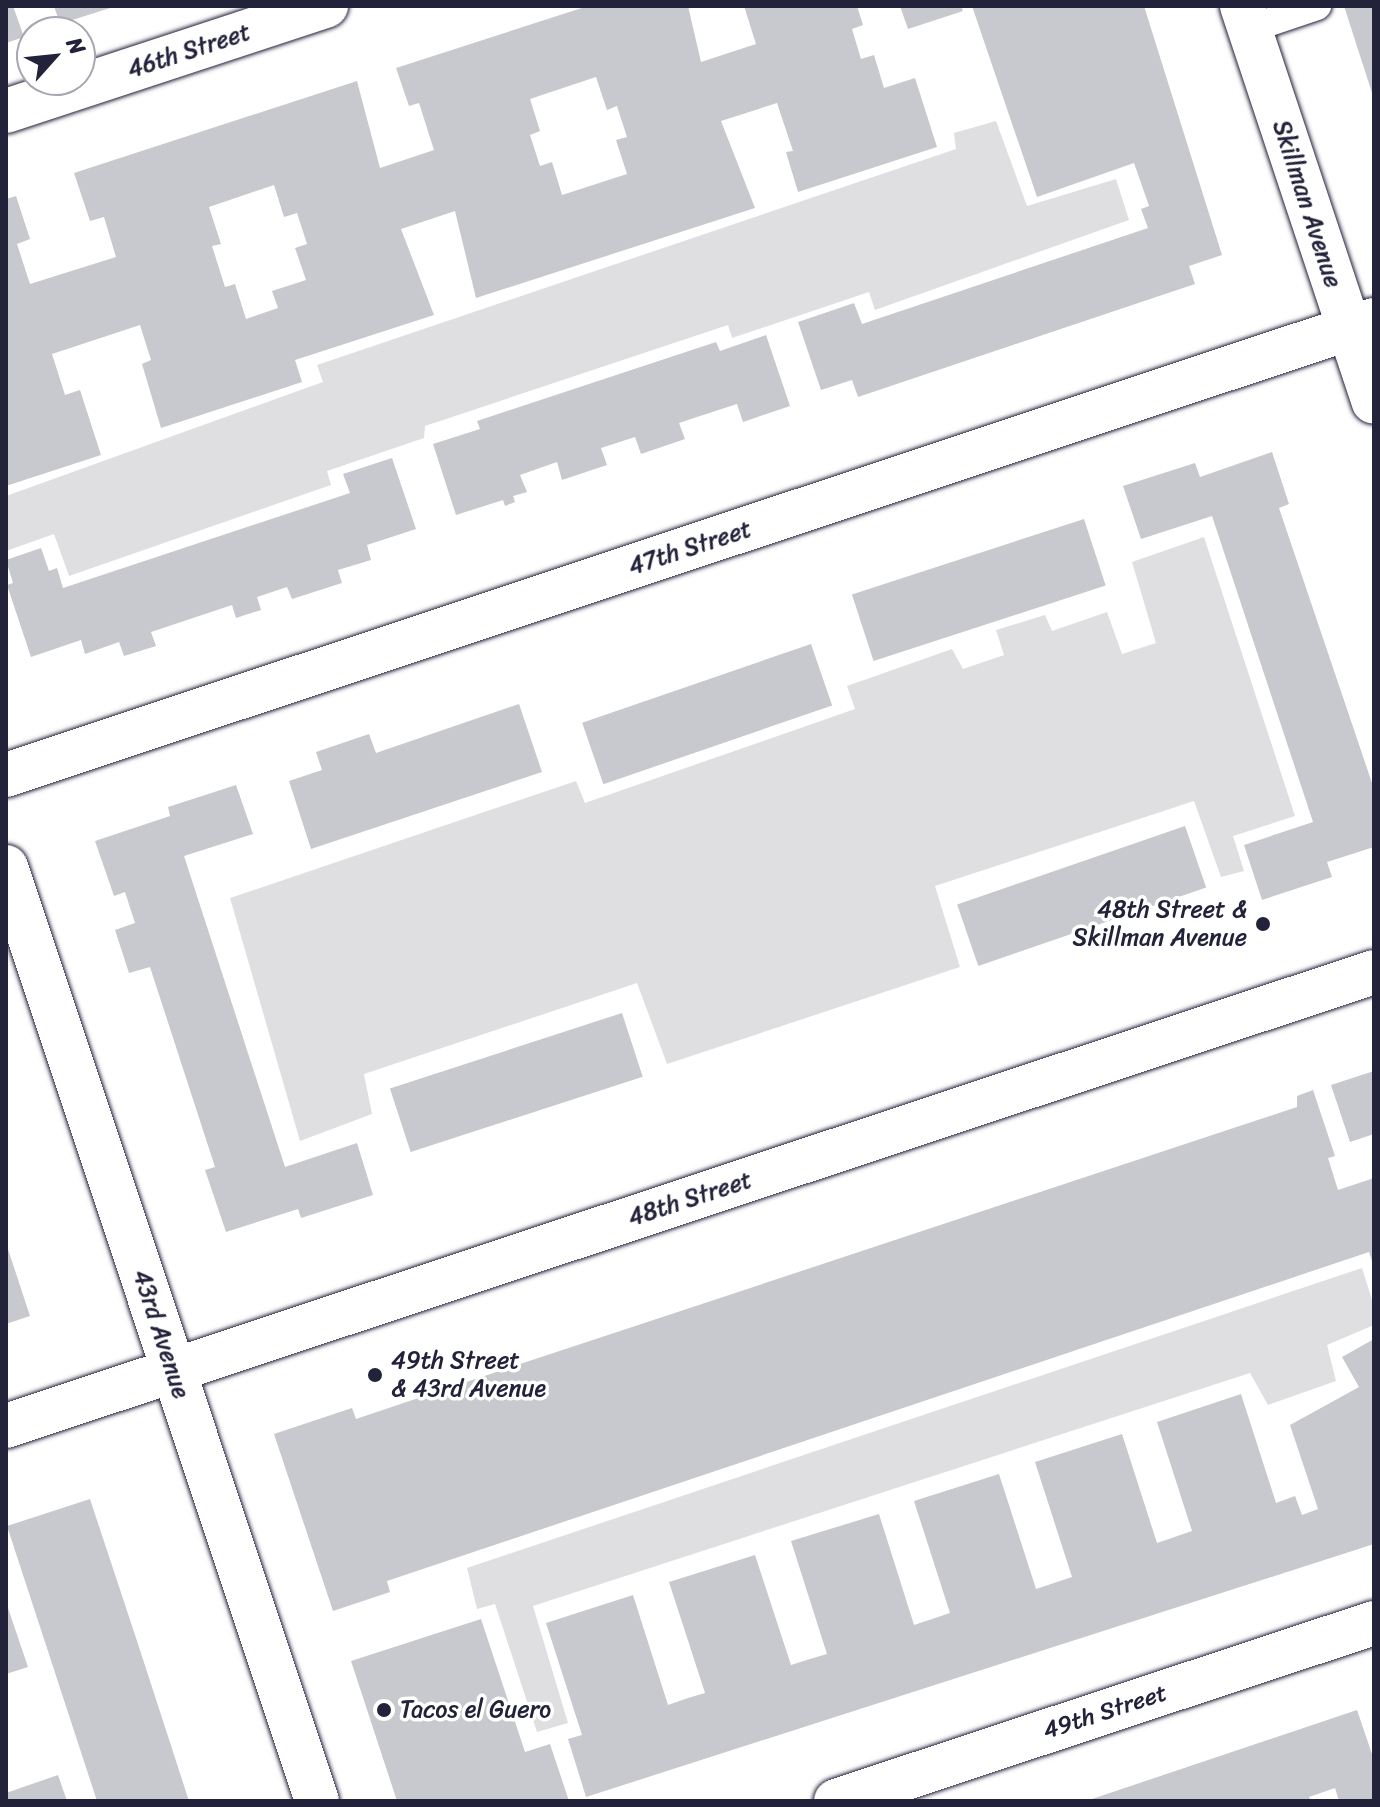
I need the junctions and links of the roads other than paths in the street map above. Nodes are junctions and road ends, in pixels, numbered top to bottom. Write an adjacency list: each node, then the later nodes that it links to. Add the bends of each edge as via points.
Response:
1 (326, 6): 4 (street, 46th Street)
2 (1317, 6): 3 (lane)
3 (1245, 17): 5 (street, Skillman Avenue)
4 (6, 111)
5 (1361, 324): 6 (street, Skillman Avenue); 7 (street, 47th Street)
6 (1374, 402)
7 (6, 775)
8 (6, 867): 10 (street, 43rd Avenue)
9 (1374, 972): 10 (street, 48th Street)
10 (173, 1371): 11 (street, 48th Street); 13 (street, 43rd Avenue)
11 (6, 1426)
12 (1374, 1623): 14 (street, 49th Street)
13 (317, 1801)
14 (836, 1801)

